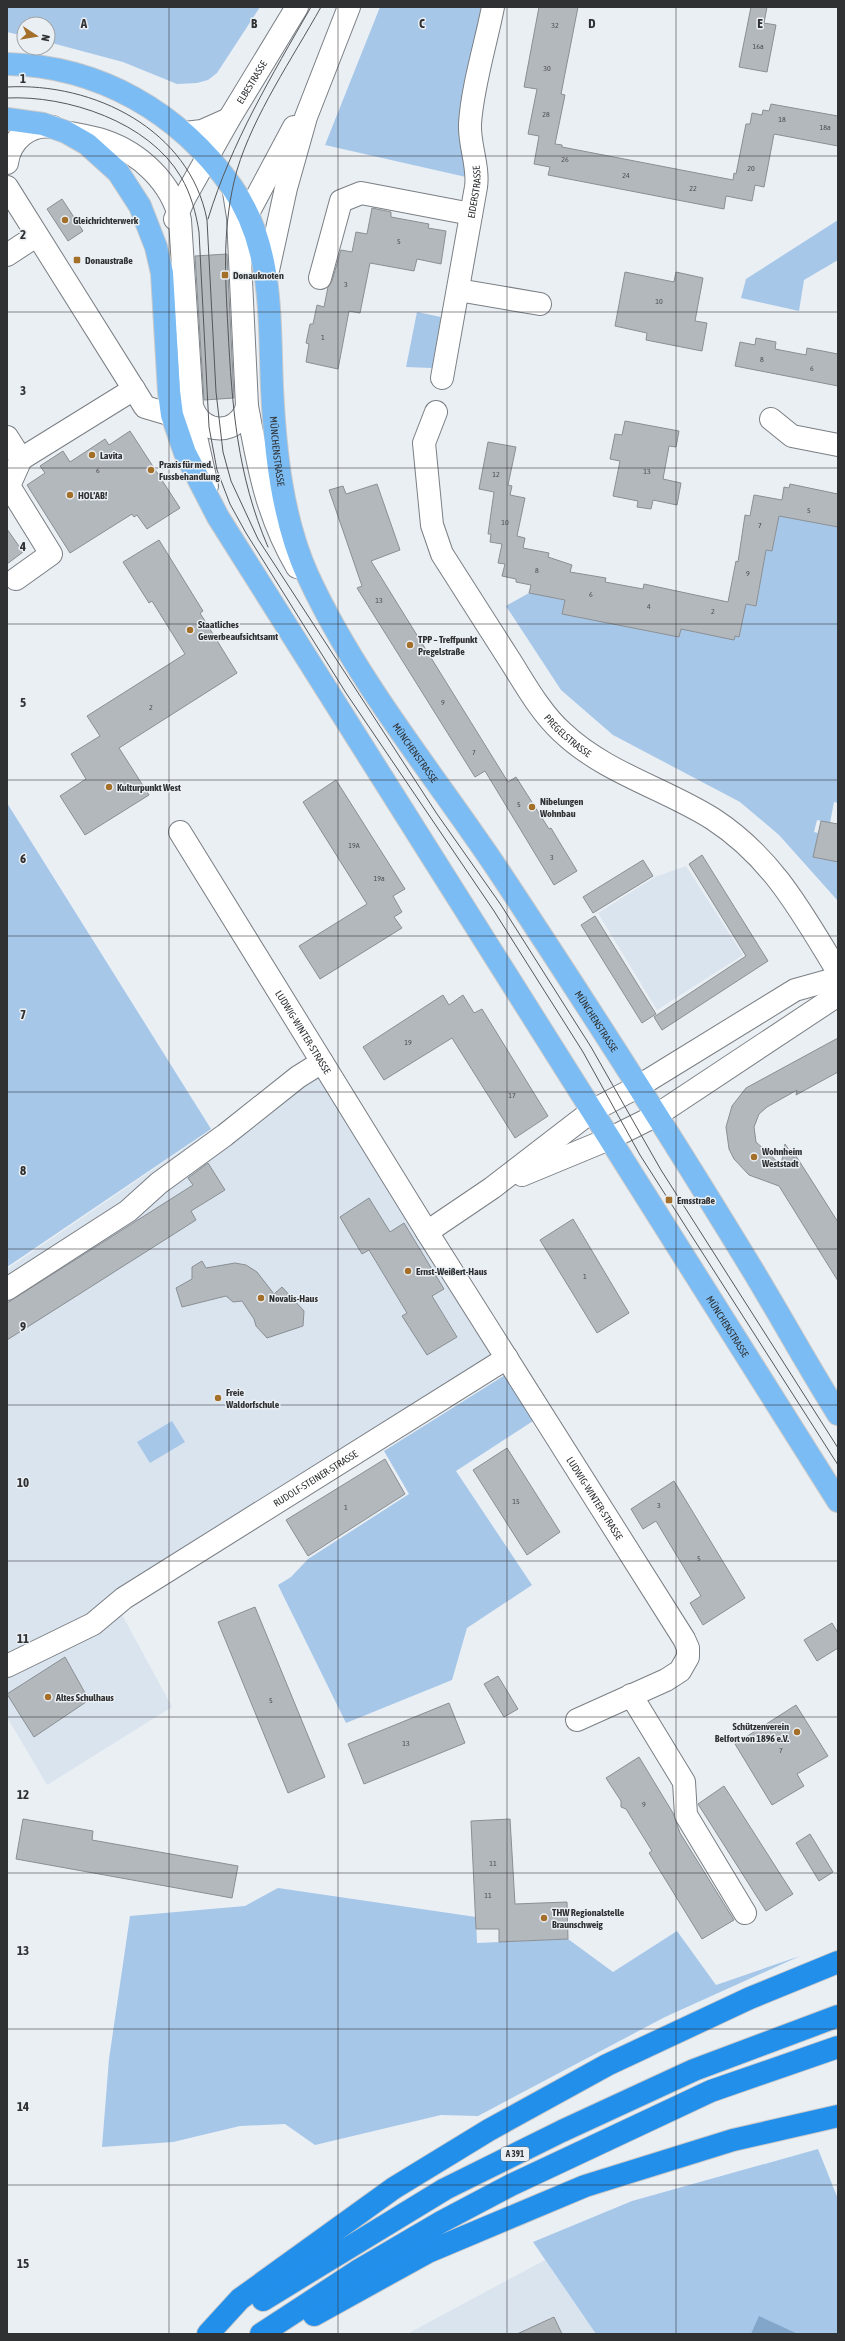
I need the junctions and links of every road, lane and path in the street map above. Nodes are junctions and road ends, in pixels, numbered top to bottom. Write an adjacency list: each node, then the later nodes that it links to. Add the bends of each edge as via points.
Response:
1 (297, 7): 7 (street, ELBESTRASSE)
2 (349, 7): 5 (street)
3 (493, 7): 15 (street, EIDERSTRASSE, via 470,122 471,148 477,179)
4 (7, 64): 9 (main road, via 60,69 97,80 139,100)
5 (315, 92): 16 (street, via 288,136); 21 (street, via 286,188)
6 (7, 119): 8 (main road, via 36,122)
7 (229, 119): 9 (street, via 202,131); 10 (street, ELBESTRASSE)
8 (60, 130): 11 (street, via 36,126 23,134 11,150); 14 (street, via 105,140 137,158 162,180); 20 (main road, via 100,153 126,182 146,219)
9 (185, 133): 10 (main road)
10 (207, 157): 13 (main road); 14 (street)
11 (7, 163)
12 (8, 186): 17 (street)
13 (232, 188): 16 (main road); 18 (street, via 237,206)
14 (182, 204): 20 (street, via 168,240); 27 (street, via 180,244)
15 (471, 214): 22 (street, via 361,193 341,201); 23 (street, EIDERSTRASSE)
16 (247, 215): 18 (street); 21 (main road, via 260,247)
17 (36, 236): 19 (street); 26 (street)
18 (240, 250): 28 (street)
19 (7, 255)
20 (162, 273): 30 (main road)
21 (267, 275): 37 (main road, MÜNCHENSTRASSE, via 272,387 281,474 298,549 308,575)
22 (320, 278)
23 (458, 290): 24 (street); 25 (street, EIDERSTRASSE)
24 (540, 304)
25 (442, 378)
26 (131, 383): 30 (street, via 146,408); 34 (street)
27 (192, 406): 28 (street, via 194,414 203,424 220,428 235,426 240,422); 35 (street, via 200,462)
28 (247, 406): 37 (street, via 261,481 270,508 294,561)
29 (436, 412): 39 (street, PREGELSTRASSE, via 424,444 428,502 436,539 442,554 533,697 576,745 602,762 712,818 757,854 786,887)
30 (172, 415): 35 (main road, MÜNCHENSTRASSE, via 185,453)
31 (771, 418): 33 (street, via 792,436)
32 (7, 437): 34 (street)
33 (838, 445)
34 (21, 458): 36 (street, via 9,486 51,554)
35 (218, 517): 44 (main road, MÜNCHENSTRASSE)
36 (16, 579)
37 (341, 640): 43 (main road, MÜNCHENSTRASSE)
38 (180, 832): 42 (street, LUDWIG-WINTER-STRASSE)
39 (838, 972)
40 (838, 978): 43 (street, via 794,990)
41 (838, 995): 45 (street)
42 (322, 1062): 48 (street, LUDWIG-WINTER-STRASSE); 49 (street, via 159,1184 128,1211)
43 (639, 1086): 44 (street); 45 (main road, MÜNCHENSTRASSE)
44 (592, 1111): 46 (main road, MÜNCHENSTRASSE); 47 (street)
45 (657, 1115): 46 (street); 51 (main road, MÜNCHENSTRASSE)
46 (610, 1139): 47 (street); 52 (main road, MÜNCHENSTRASSE)
47 (492, 1188): 48 (street)
48 (427, 1232): 50 (street, LUDWIG-WINTER-STRASSE)
49 (7, 1289)
50 (508, 1358): 53 (street, RUDOLF-STEINER-STRASSE, via 124,1598 93,1624); 54 (street, LUDWIG-WINTER-STRASSE, via 686,1644 688,1657 680,1671)
51 (838, 1414)
52 (838, 1501)
53 (7, 1666)
54 (631, 1695): 55 (street, LUDWIG-WINTER-STRASSE); 56 (street, via 684,1782 686,1815)
55 (577, 1720)
56 (746, 1912)
57 (838, 1962): 61 (highway, via 750,1998 614,2061 489,2130 394,2188 247,2295)
58 (838, 2016): 62 (highway, A 391, via 694,2070 445,2189 269,2296)
59 (838, 2047): 63 (highway, A 391, via 711,2091 511,2185 440,2222 366,2266)
60 (838, 2116): 64 (highway, via 733,2140 578,2189 428,2252)
61 (208, 2334)
62 (214, 2334)
63 (261, 2334)
64 (277, 2334)

